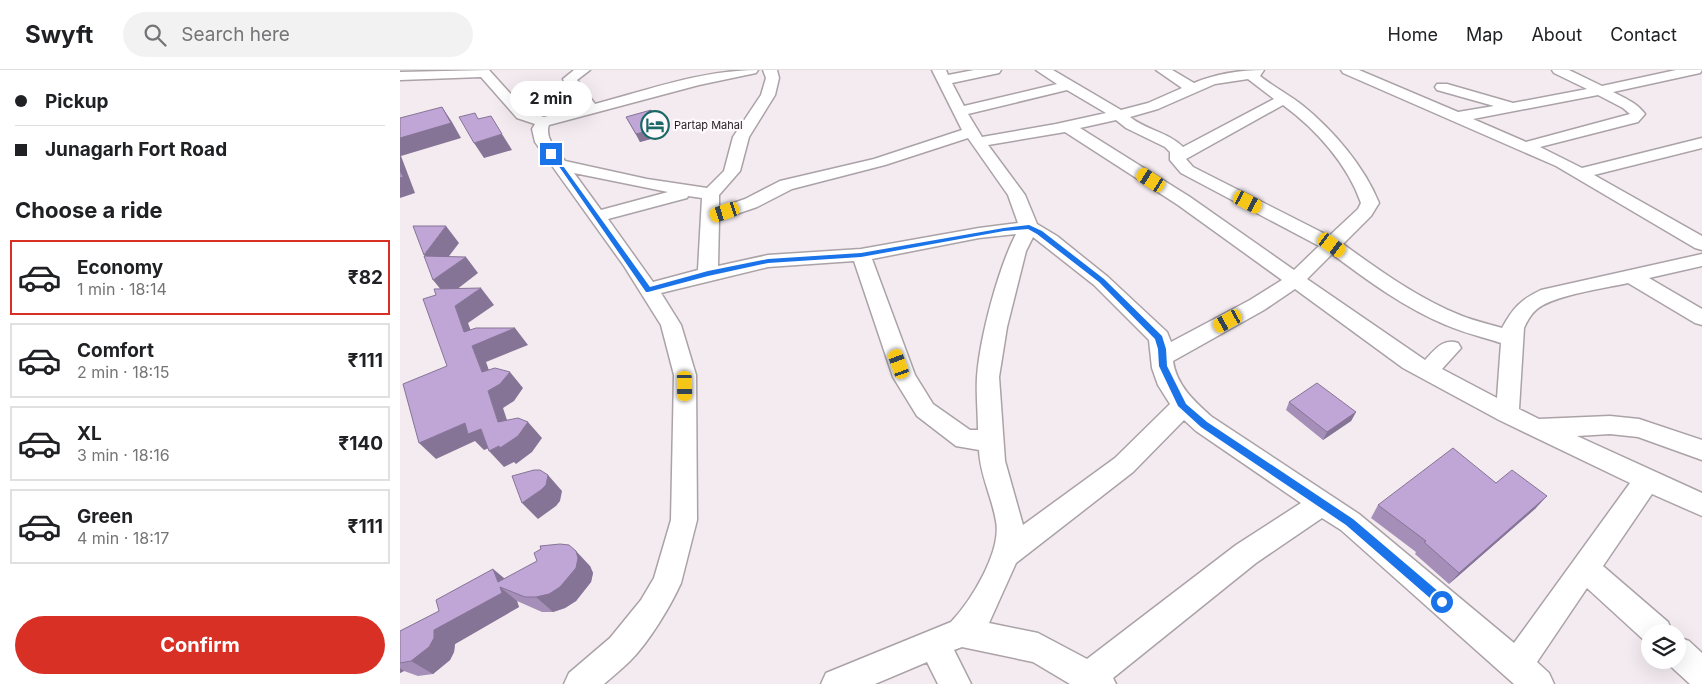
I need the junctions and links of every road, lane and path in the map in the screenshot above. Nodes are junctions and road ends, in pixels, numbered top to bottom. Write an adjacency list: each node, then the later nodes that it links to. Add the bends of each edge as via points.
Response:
1 (406, 70): 12 (street)
2 (583, 70): 24 (street, via 570,79)
3 (750, 70): 24 (street)
4 (770, 70): 37 (street, via 774,81 742,135 734,167)
5 (994, 70): 14 (street)
6 (1043, 70): 17 (street)
7 (1164, 70): 19 (street)
8 (1348, 70): 27 (street)
9 (1559, 70): 20 (street)
10 (1695, 70): 20 (street)
11 (483, 71): 15 (street); 28 (street, via 522,115)
12 (400, 72)
13 (1255, 72): 19 (street, via 1212,80); 22 (street, via 1260,83)
14 (941, 75): 25 (street)
15 (400, 76)
16 (1006, 77): 21 (street)
17 (1069, 85): 21 (street); 26 (street)
18 (1442, 87): 23 (street)
19 (1192, 88): 26 (street, via 1153,106)
20 (1601, 91): 23 (street); 32 (street, via 1636,111 1637,116)
21 (1024, 96): 25 (street)
22 (1284, 99): 33 (street); 42 (street, via 1311,119 1368,194 1370,203 1365,212)
23 (1514, 108): 27 (street)
24 (592, 109): 28 (street)
25 (959, 112): 30 (street)
26 (1119, 115): 29 (street); 33 (street, via 1131,125 1176,147)
27 (1457, 117): 32 (street)
28 (543, 122): 34 (street, via 540,137)
29 (1068, 127): 30 (street); 47 (street, via 1184,201)
30 (975, 137): 39 (street, via 786,185 750,203); 40 (street, via 1016,195)
31 (1702, 143): 35 (street)
32 (1528, 146): 35 (street)
33 (1177, 156): 42 (street, via 1182,165 1198,176)
34 (560, 165): 36 (street); 38 (street)
35 (1581, 173): 41 (street)
36 (692, 191): 37 (street); 38 (street)
37 (711, 194): 39 (street)
38 (597, 216): 48 (street)
39 (712, 216): 45 (street)
40 (1029, 227): 43 (street); 52 (street, via 1080,263 1125,303 1159,338); 57 (street, via 1017,251 996,327 988,377)
41 (1702, 244)
42 (1332, 245): 47 (street); 50 (street, via 1373,275 1430,309 1455,321)
43 (861, 255): 45 (street, via 768,261); 57 (street, via 904,377 925,410 965,439)
44 (1702, 260): 46 (street)
45 (708, 274): 48 (street)
46 (1631, 276): 49 (street); 50 (street, via 1548,295 1531,303 1521,312 1513,328)
47 (1295, 280): 52 (street, via 1257,305); 53 (street)
48 (648, 290): 71 (street, via 671,325 685,375 684,520 667,583 651,610 621,649)
49 (1702, 318)
50 (1512, 339): 55 (street)
51 (1450, 348): 53 (street)
52 (1162, 357): 54 (street, via 1166,377)
53 (1427, 371): 55 (street)
54 (1183, 406): 60 (street, via 1211,429); 62 (street, via 1124,465)
55 (1507, 414): 56 (street)
56 (1536, 428): 58 (street, via 1610,425 1639,428); 59 (street)
57 (990, 441): 62 (street, via 992,461 1010,523)
58 (1702, 450)
59 (1647, 480): 61 (street); 63 (street)
60 (1322, 503): 68 (street, via 1374,542); 70 (street, via 1246,554)
61 (1702, 505)
62 (1006, 555): 65 (street, via 976,618)
63 (1585, 568): 64 (street); 68 (street)
64 (1647, 624)
65 (962, 632): 66 (street); 70 (street, via 1038,648)
66 (934, 644): 72 (street); 73 (street)
67 (1686, 659): 69 (street)
68 (1516, 666): 74 (street)
69 (1702, 674)
70 (1094, 680)
71 (580, 684)
72 (837, 684)
73 (955, 684)
74 (1538, 684)

